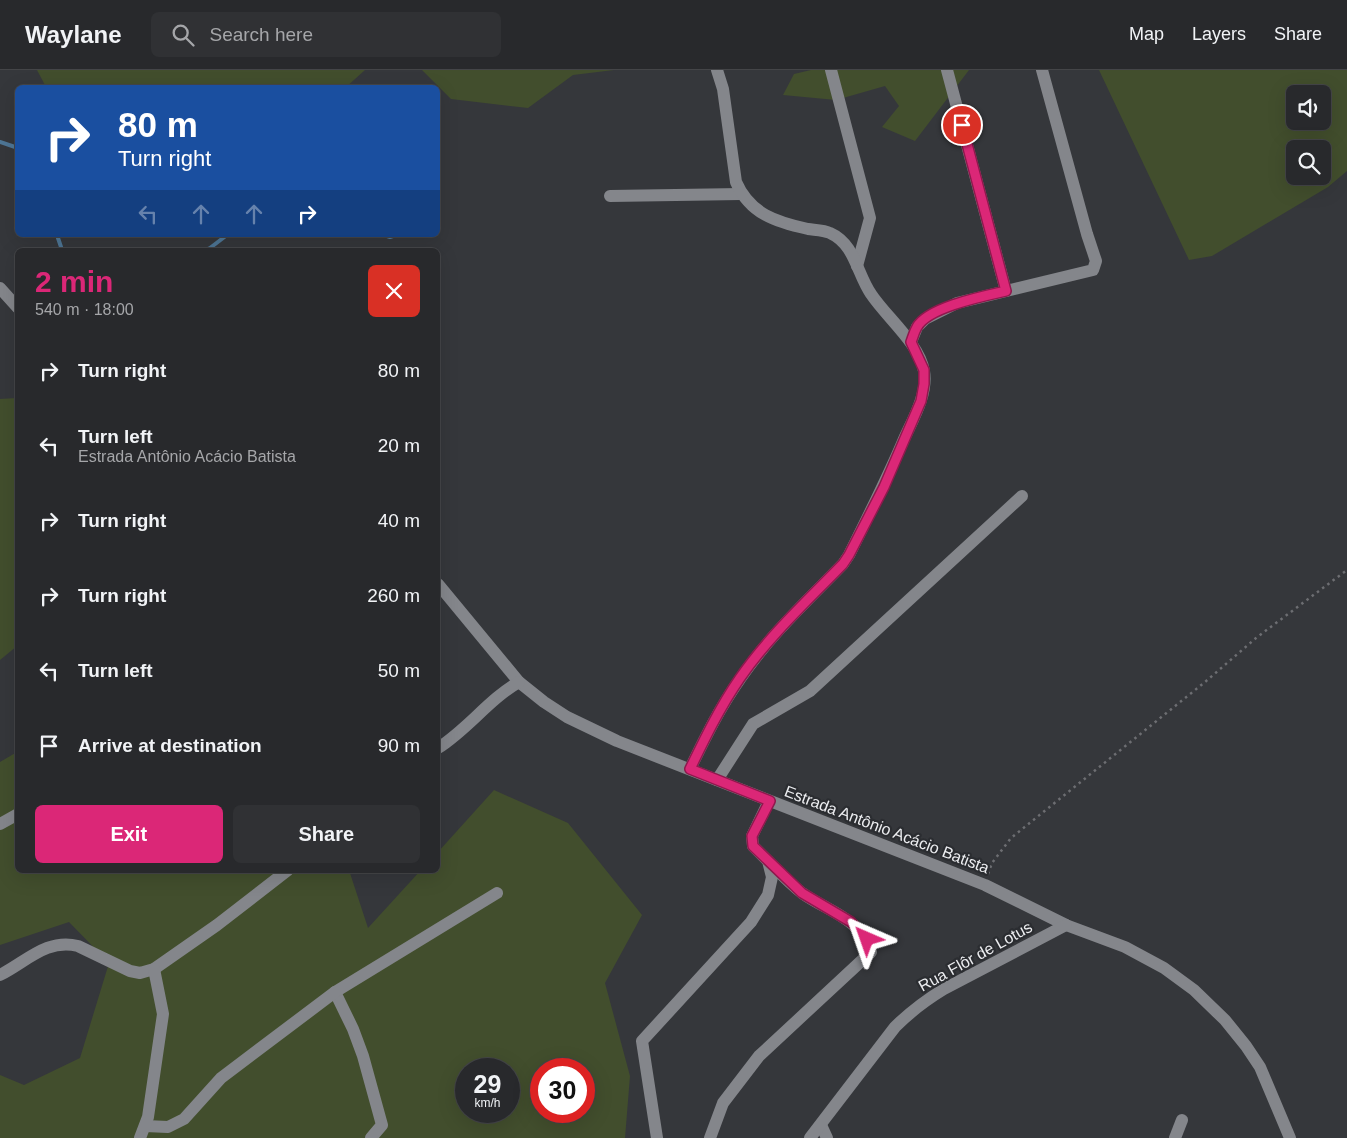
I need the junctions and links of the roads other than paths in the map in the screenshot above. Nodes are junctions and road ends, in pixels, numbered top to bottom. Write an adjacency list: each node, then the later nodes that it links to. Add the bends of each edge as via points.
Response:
1 (717, 70): 5 (street, via 723,89 736,182)
2 (947, 70): 9 (street)
3 (1042, 70): 9 (street, via 1096,266 1085,273)
4 (835, 71): 7 (street, via 870,218)
5 (741, 194): 6 (street); 7 (street, via 759,212 772,219 830,232 848,246)
6 (610, 196)
7 (857, 266): 11 (street, via 881,309)
8 (0, 288): 10 (street)
9 (1006, 291): 11 (street, via 957,303 924,318)
10 (15, 305)
11 (911, 342): 16 (street, via 924,370 921,401 884,487 849,555 740,678)
12 (1022, 496): 17 (street, via 810,691 753,724)
13 (440, 586): 14 (street, Estrada Antônio Acácio Batista)
14 (520, 682): 15 (street, via 508,688); 16 (street, Estrada Antônio Acácio Batista, via 544,702 584,726)
15 (440, 746)
16 (690, 769): 17 (street, Estrada Antônio Acácio Batista)
17 (717, 780): 18 (street, Estrada Antônio Acácio Batista)
18 (770, 801): 21 (street, via 752,836 753,846); 24 (street, Estrada Antônio Acácio Batista, via 985,885)
19 (15, 816): 20 (street)
20 (0, 824)
21 (768, 861): 32 (street, via 772,877 768,895 751,922 642,1041); 33 (street, via 802,893 851,922 867,939 871,952 759,1056 723,1103)
22 (284, 873): 25 (street)
23 (497, 893): 27 (street)
24 (1066, 925): 29 (street, Rua Flôr de Lotus, via 944,989 914,1010 895,1027); 37 (street, Estrada Antônio Acácio Batista, via 1125,947 1164,968 1194,990 1225,1020 1255,1060)
25 (154, 969): 26 (street, via 130,971 69,944 38,951); 30 (street, via 164,1014 148,1118)
26 (0, 975)
27 (335, 992): 30 (street, via 221,1078 184,1119 168,1127); 31 (street, via 363,1056 382,1125)
28 (1182, 1120): 36 (street)
29 (821, 1125): 34 (street, Rua Flôr de Lotus); 35 (street)
30 (142, 1132)
31 (371, 1138)
32 (657, 1138)
33 (710, 1138)
34 (810, 1138)
35 (827, 1138)
36 (1175, 1138)
37 (1290, 1138)

